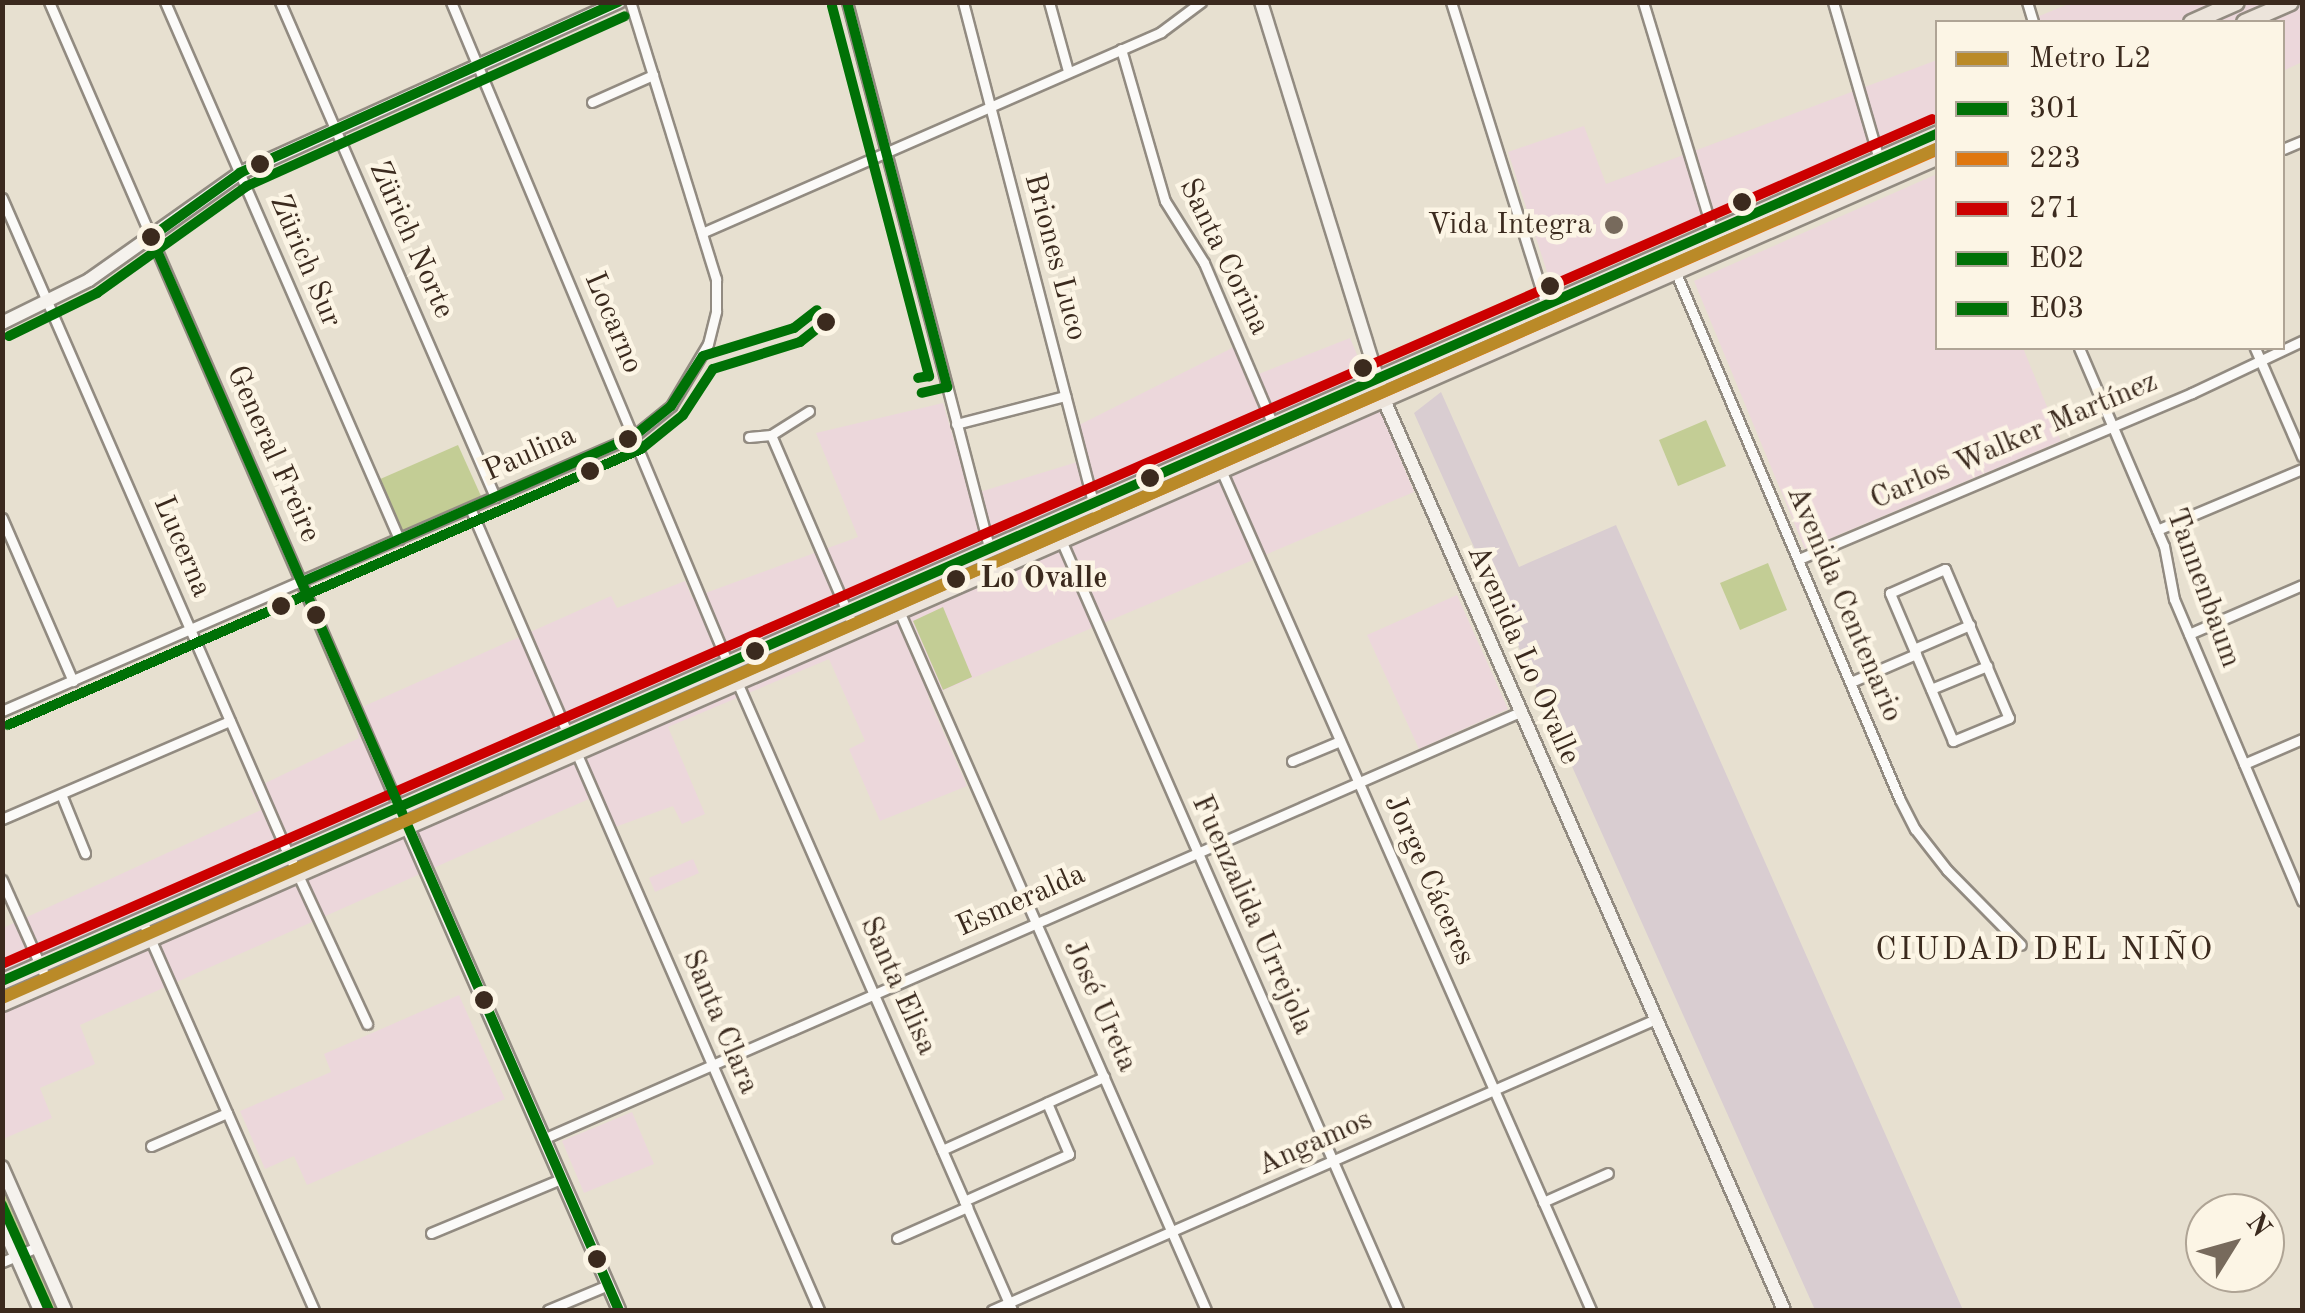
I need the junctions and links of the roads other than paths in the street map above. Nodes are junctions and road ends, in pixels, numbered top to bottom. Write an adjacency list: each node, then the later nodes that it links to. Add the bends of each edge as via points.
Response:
1 (48, 2): 34 (street, General Freire)
2 (165, 2): 30 (street, Zürich Sur)
3 (280, 2): 25 (street, Zürich Norte)
4 (451, 2): 20 (street, Locarno)
5 (620, 2): 20 (main road)
6 (630, 2): 22 (street, Paulina)
7 (846, 2): 27 (street)
8 (963, 2): 24 (street, Briones Luco)
9 (1049, 2): 21 (street)
10 (1201, 2): 19 (street, via 1168,28)
11 (1261, 2): 45 (main road, Avenida Lo Ovalle)
12 (1452, 2): 38 (street)
13 (1643, 2): 33 (street)
14 (1833, 2): 29 (street)
15 (2290, 2): 18 (main road)
16 (2225, 5): 17 (main road)
17 (2195, 20)
18 (2249, 20)
19 (1121, 49): 21 (street); 50 (street, Santa Corina, via 1165,201 1204,263)
20 (478, 67): 25 (main road); 52 (street, Locarno)
21 (1068, 72): 24 (street)
22 (654, 75): 23 (street); 32 (street, Paulina)
23 (592, 102)
24 (990, 106): 27 (street); 46 (street, Briones Luco)
25 (336, 131): 30 (main road); 59 (street, Zürich Norte)
26 (1935, 134): 29 (main road)
27 (885, 151): 32 (street); 49 (street)
28 (1935, 157): 36 (main road)
29 (1880, 159): 33 (main road)
30 (240, 173): 34 (main road); 65 (street, Zürich Sur)
31 (2, 198): 37 (street, Lucerna)
32 (704, 232): 52 (street, Paulina, via 717,292 708,344 671,406)
33 (1713, 232): 35 (main road)
34 (150, 237): 37 (main road); 69 (street, General Freire)
35 (1668, 252): 36 (street, Avenida Centenario); 38 (main road)
36 (1675, 270): 40 (main road); 68 (street, Avenida Centenario)
37 (48, 303): 39 (main road); 74 (street, Lucerna)
38 (1545, 305): 40 (street); 45 (main road)
39 (2, 323)
40 (1552, 324): 47 (main road)
41 (2302, 341): 44 (street, Carlos Walker Martínez)
42 (2079, 350): 51 (street, Tannenbaum)
43 (2255, 350): 44 (street)
44 (2261, 363): 51 (street, Carlos Walker Martínez); 56 (street)
45 (1376, 381): 47 (main road, Avenida Lo Ovalle); 50 (main road)
46 (1065, 396): 49 (street); 60 (street, Briones Luco)
47 (1384, 400): 58 (main road); 85 (main road, Avenida Lo Ovalle)
48 (809, 411): 53 (street)
49 (956, 424): 67 (street)
50 (1274, 426): 55 (main road)
51 (2113, 427): 64 (street, Tannenbaum); 68 (street, Carlos Walker Martínez)
52 (634, 436): 59 (street, Paulina); 79 (street, Locarno)
53 (771, 436): 54 (street); 72 (street)
54 (749, 438)
55 (1231, 445): 58 (main road); 60 (main road)
56 (2302, 456)
57 (2302, 469): 64 (street)
58 (1221, 470): 63 (main road); 89 (street, Jorge Cáceres)
59 (495, 497): 61 (street, Paulina)
60 (1094, 506): 63 (street, Briones Luco); 67 (main road)
61 (470, 508): 65 (street, Paulina); 87 (street)
62 (2, 518): 80 (street)
63 (1103, 522): 66 (main road)
64 (2157, 530): 76 (street, Tannenbaum)
65 (399, 540): 69 (street, Paulina)
66 (1061, 540): 71 (main road); 98 (street, Fuenzalida Urrejola)
67 (990, 551): 72 (main road)
68 (1798, 559): 82 (street, Avenida Centenario)
69 (302, 582): 74 (street, Paulina); 95 (street, General Freire)
70 (2302, 585): 76 (street)
71 (899, 611): 75 (main road); 106 (street, José Ureta)
72 (848, 612): 75 (street); 79 (main road)
73 (1970, 625): 77 (street); 77 (street, via 1946,569 1890,592); 78 (street)
74 (191, 630): 80 (street, Paulina); 86 (street, Lucerna)
75 (855, 630): 81 (main road)
76 (2189, 634): 92 (street, Tannenbaum)
77 (1915, 652): 82 (street); 83 (street)
78 (1987, 666): 83 (street); 83 (street, via 2009,718 1953,742)
79 (722, 667): 81 (main road); 87 (main road)
80 (73, 681): 84 (street, Paulina)
81 (737, 682): 90 (main road); 112 (street, Santa Elisa)
82 (1851, 682): 108 (street, Avenida Centenario, via 1915,829 1975,902)
83 (1931, 689)
84 (2, 711)
85 (1520, 712): 93 (street, Esmeralda); 114 (main road, Avenida Lo Ovalle)
86 (230, 721): 94 (street); 100 (street, Lucerna)
87 (568, 734): 95 (main road)
88 (2302, 738): 92 (street)
89 (1340, 741): 91 (street); 93 (street, Jorge Cáceres)
90 (576, 752): 97 (main road); 116 (street, Santa Clara)
91 (1292, 761)
92 (2244, 764): 103 (street, Tannenbaum)
93 (1358, 782): 98 (street, Esmeralda); 118 (street, Jorge Cáceres)
94 (62, 794): 96 (street); 99 (street)
95 (399, 808): 97 (main road, General Freire); 100 (main road)
96 (2, 819)
97 (408, 826): 101 (main road); 121 (main road, General Freire)
98 (1197, 851): 106 (street, Esmeralda); 124 (street, Fuenzalida Urrejola)
99 (85, 853)
100 (289, 856): 101 (street, Lucerna); 105 (main road)
101 (299, 874): 107 (main road); 115 (street, Lucerna)
102 (2, 880): 109 (street)
103 (2299, 883): 104 (street, Tannenbaum)
104 (2302, 901)
105 (142, 920): 107 (street); 109 (main road)
106 (1036, 921): 112 (street, Esmeralda); 117 (street, José Ureta)
107 (150, 938): 111 (main road); 120 (street)
108 (2022, 945)
109 (40, 964): 110 (main road); 111 (street)
110 (2, 981)
111 (48, 983): 113 (main road)
112 (874, 994): 116 (street, Esmeralda); 123 (street, Santa Elisa)
113 (2, 1003)
114 (1656, 1019): 118 (street, Angamos); 149 (main road, Avenida Lo Ovalle)
115 (367, 1024)
116 (712, 1066): 121 (street, Esmeralda); 144 (street, Santa Clara)
117 (1104, 1077): 119 (street); 131 (street, José Ureta)
118 (1495, 1091): 124 (street, Angamos); 128 (street, Jorge Cáceres)
119 (1046, 1103): 123 (street); 129 (street, via 1069,1154)
120 (227, 1112): 122 (street); 141 (street)
121 (543, 1139): 127 (main road, General Freire)
122 (151, 1146)
123 (942, 1150): 129 (street, Santa Elisa)
124 (1333, 1162): 131 (street, Angamos); 147 (street, Fuenzalida Urrejola)
125 (2, 1166): 134 (main road)
126 (1608, 1173): 128 (street)
127 (561, 1179): 132 (street); 137 (main road, General Freire)
128 (1543, 1202): 148 (street, Jorge Cáceres)
129 (966, 1204): 133 (street); 138 (street, Santa Elisa)
130 (2, 1224): 135 (main road)
131 (1172, 1232): 138 (street, Angamos); 146 (street, José Ureta)
132 (432, 1234)
133 (897, 1238)
134 (38, 1247): 135 (street); 140 (main road)
135 (17, 1256): 136 (street); 139 (main road)
136 (2, 1262)
137 (608, 1285): 142 (street); 143 (main road, General Freire)
138 (1011, 1307): 145 (street, Angamos)
139 (40, 1310)
140 (65, 1310)
141 (314, 1310)
142 (548, 1310)
143 (619, 1310)
144 (819, 1310)
145 (992, 1310)
146 (1206, 1310)
147 (1398, 1310)
148 (1591, 1310)
149 (1784, 1310)

